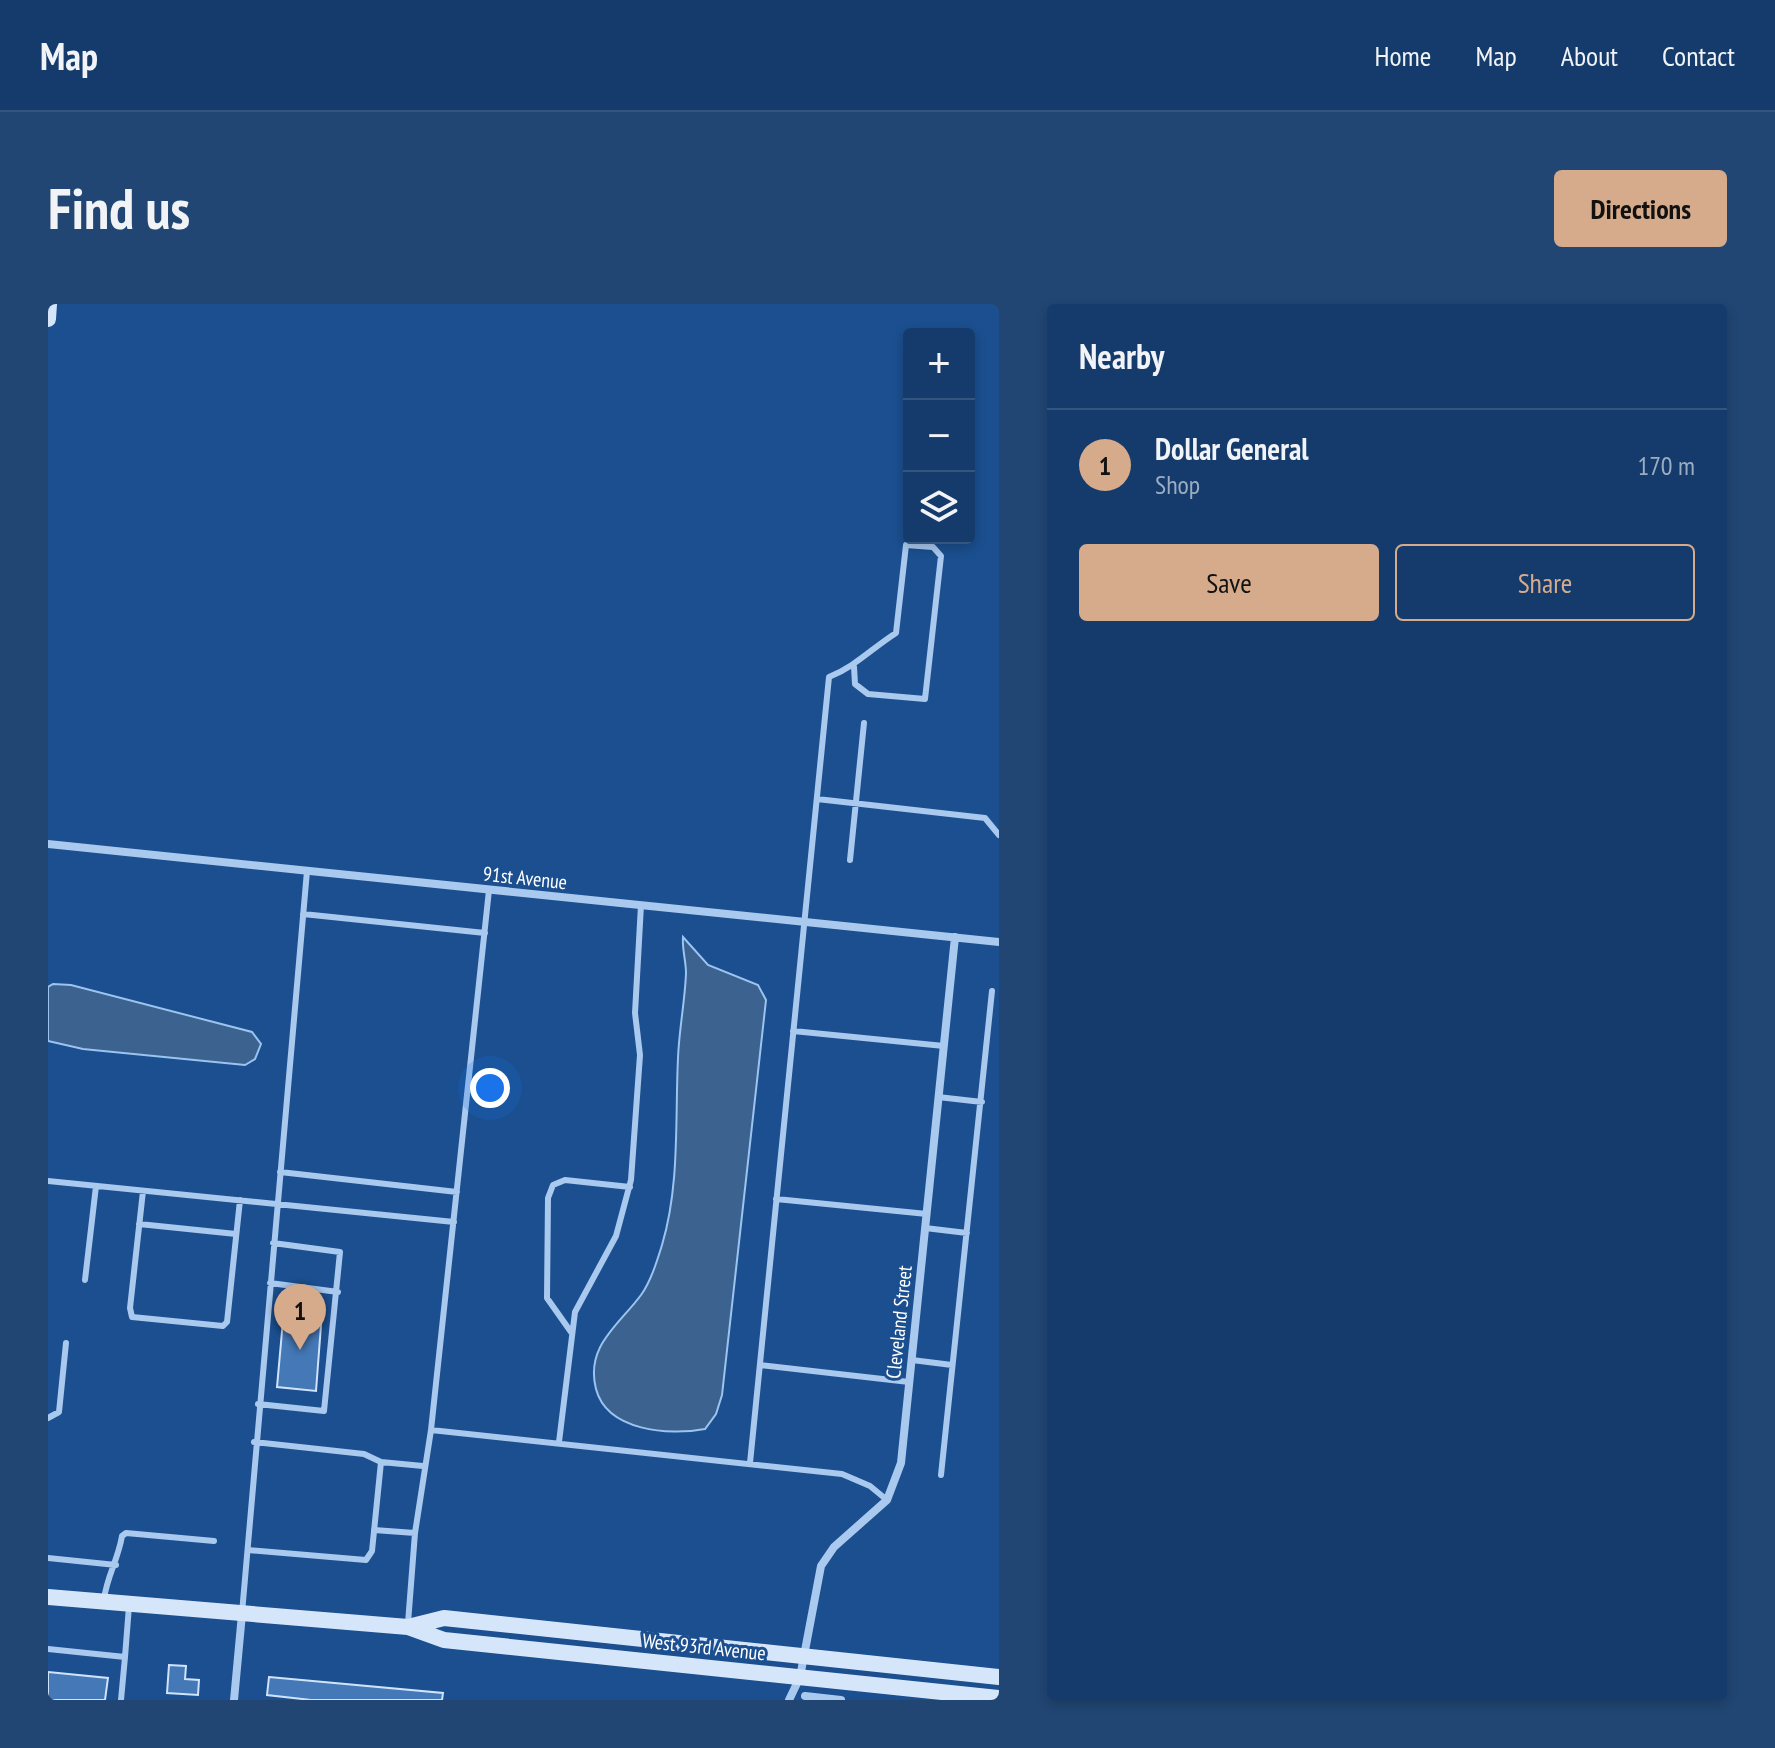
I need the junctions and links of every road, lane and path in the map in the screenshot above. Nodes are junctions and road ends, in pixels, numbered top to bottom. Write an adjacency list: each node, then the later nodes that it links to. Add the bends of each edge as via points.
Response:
1 (49, 304): 2 (street)
2 (48, 319)
3 (854, 667): 3 (lane, via 896,633 906,545 933,547 941,556 925,699 868,694 855,684); 5 (lane, via 829,677)
4 (864, 723): 6 (lane)
5 (817, 799): 6 (lane); 14 (lane)
6 (855, 804): 7 (lane, via 985,818); 9 (lane)
7 (999, 835)
8 (48, 844): 10 (street, 91st Avenue)
9 (850, 860)
10 (307, 871): 11 (street, 91st Avenue); 13 (lane)
11 (489, 890): 12 (street, 91st Avenue); 15 (lane)
12 (641, 905): 14 (street, 91st Avenue); 26 (lane, via 635,1013 640,1055)
13 (303, 914): 15 (lane); 23 (lane)
14 (805, 922): 16 (street, 91st Avenue); 19 (lane)
15 (485, 933): 28 (lane)
16 (955, 937): 17 (street, 91st Avenue); 20 (street, Cleveland Street)
17 (999, 942)
18 (992, 991): 22 (lane)
19 (793, 1031): 20 (lane); 29 (lane)
20 (944, 1046): 21 (street, Cleveland Street)
21 (938, 1097): 22 (lane); 32 (street, Cleveland Street)
22 (982, 1102): 36 (lane)
23 (280, 1172): 28 (lane); 31 (lane)
24 (48, 1181): 25 (lane)
25 (96, 1186): 27 (lane); 39 (lane)
26 (630, 1187): 42 (lane, via 616,1236 575,1312); 42 (lane, via 565,1180 553,1185 548,1198 547,1298)
27 (143, 1191): 30 (lane); 34 (lane)
28 (457, 1192): 33 (lane)
29 (776, 1199): 32 (lane); 45 (lane)
30 (240, 1200): 31 (lane); 37 (lane)
31 (277, 1204): 33 (lane); 38 (lane)
32 (927, 1214): 35 (street, Cleveland Street)
33 (454, 1222): 50 (lane)
34 (139, 1224): 37 (lane); 37 (lane, via 132,1317 223,1326)
35 (925, 1228): 36 (lane); 44 (street, Cleveland Street)
36 (967, 1233): 46 (lane)
37 (236, 1234)
38 (273, 1243): 40 (lane); 41 (lane, via 340,1252)
39 (85, 1280)
40 (270, 1283): 41 (lane); 48 (lane)
41 (338, 1292): 48 (lane, via 324,1411)
42 (571, 1332): 52 (lane)
43 (66, 1343): 49 (lane, via 59,1412)
44 (912, 1360): 46 (lane); 47 (street, Cleveland Street)
45 (760, 1365): 47 (lane); 54 (lane)
46 (952, 1365): 56 (lane)
47 (909, 1382): 57 (street, Cleveland Street, via 901,1463)
48 (258, 1404): 51 (lane)
49 (48, 1418)
50 (431, 1430): 52 (lane); 55 (lane)
51 (254, 1442): 53 (lane, via 364,1454); 61 (lane)
52 (559, 1442): 54 (lane)
53 (381, 1462): 55 (lane); 58 (lane)
54 (750, 1463): 57 (lane, via 842,1474)
55 (423, 1466): 59 (lane)
56 (941, 1475)
57 (887, 1500): 70 (street, Cleveland Street, via 834,1547 821,1566)
58 (374, 1530): 59 (lane); 61 (lane, via 366,1560)
59 (415, 1533): 68 (lane)
60 (214, 1541): 63 (lane, via 126,1533)
61 (248, 1550): 67 (lane)
62 (48, 1558): 63 (lane)
63 (116, 1565): 65 (lane, via 106,1581)
64 (48, 1597): 65 (street, West 93rd Avenue)
65 (103, 1602): 66 (street, West 93rd Avenue)
66 (129, 1604): 67 (street, West 93rd Avenue); 71 (lane)
67 (242, 1614): 68 (street, West 93rd Avenue); 77 (street)
68 (408, 1627): 70 (street, West 93rd Avenue, via 444,1618); 72 (street, West 93rd Avenue, via 444,1640)
69 (48, 1649): 71 (lane)
70 (804, 1656): 72 (street, Cleveland Street); 73 (street, West 93rd Avenue)
71 (125, 1657): 76 (lane)
72 (800, 1677): 74 (street, Cleveland Street); 75 (street, West 93rd Avenue); 78 (street, Cleveland Street)
73 (999, 1677)
74 (804, 1698): 79 (street)
75 (999, 1698)
76 (121, 1700)
77 (234, 1700)
78 (789, 1700)
79 (841, 1700)

